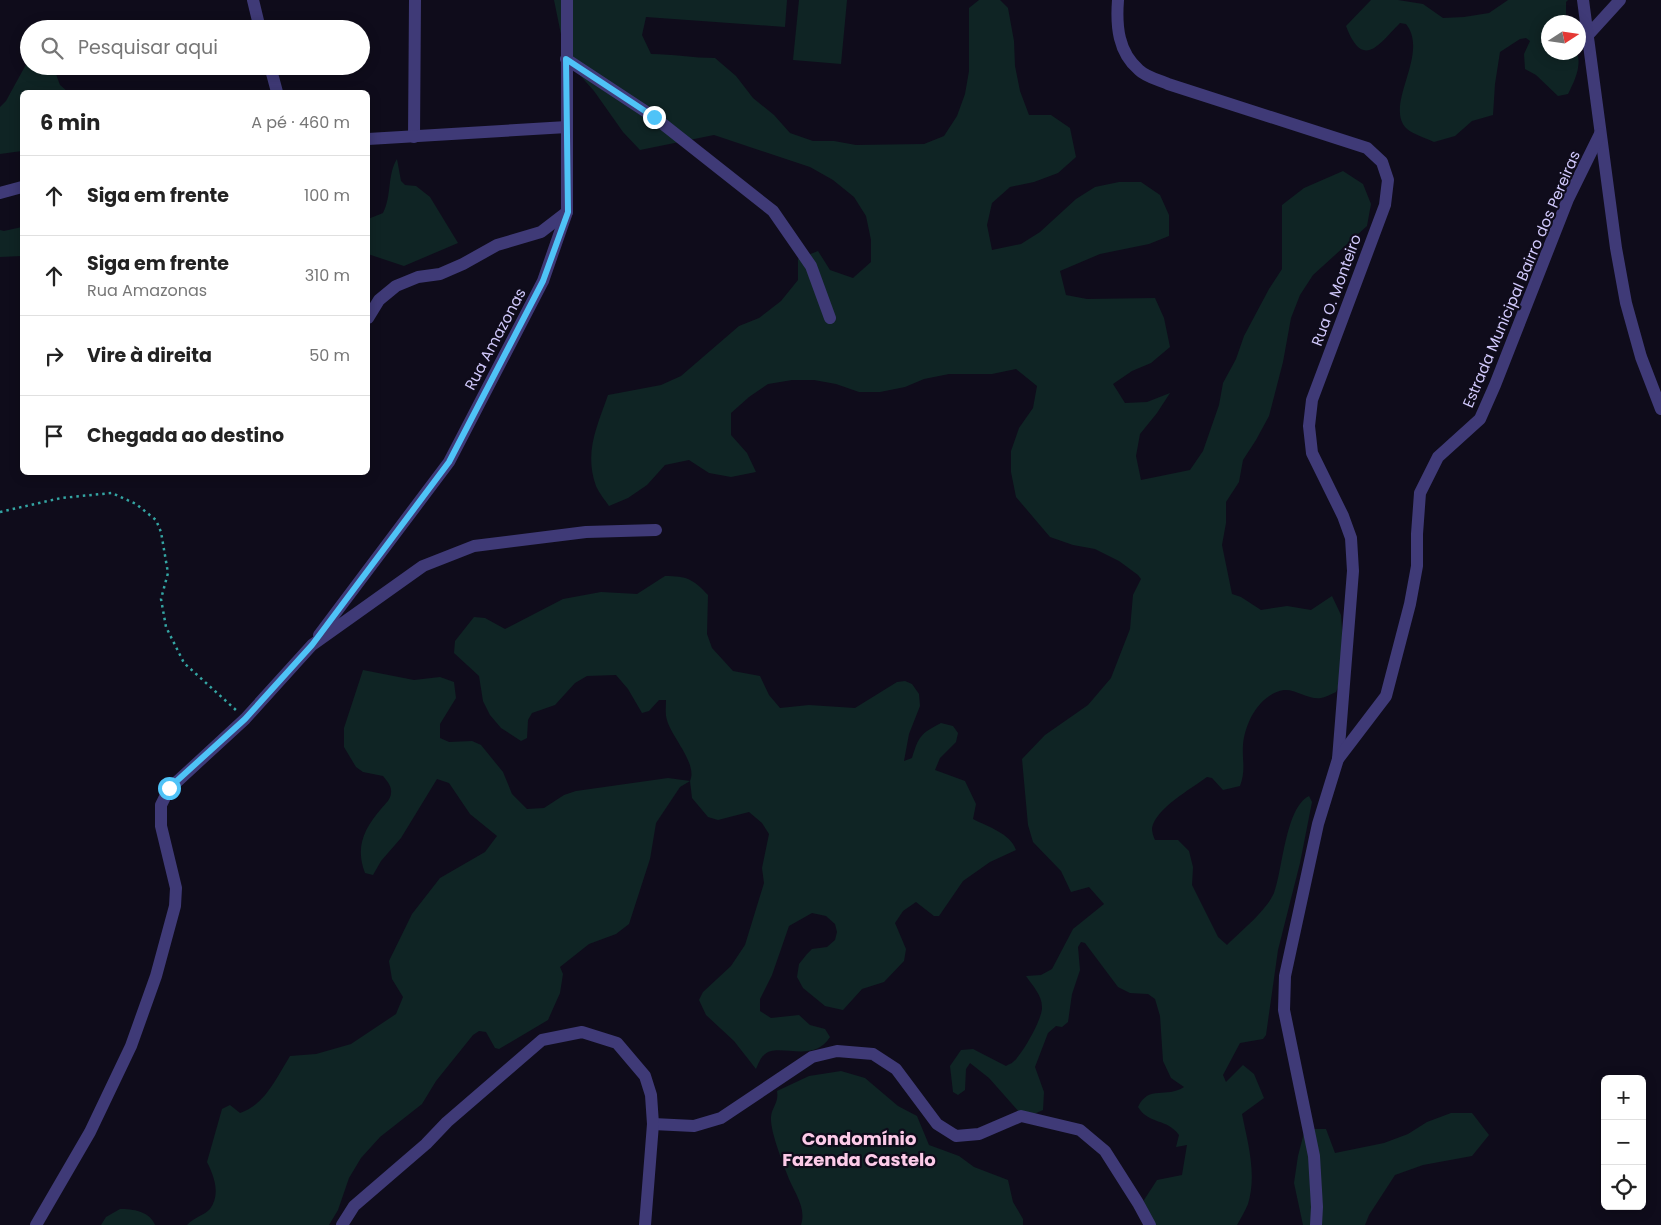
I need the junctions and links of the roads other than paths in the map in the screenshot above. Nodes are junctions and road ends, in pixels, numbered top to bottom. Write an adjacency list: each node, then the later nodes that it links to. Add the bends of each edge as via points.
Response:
1 (253, 0): 7 (street)
2 (415, 0): 14 (street)
3 (567, 0): 9 (street, Rua Amazonas)
4 (1118, 0): 24 (street, Rua O. Monteiro, via 1116,26 1125,53 1140,71 1168,84 1367,148 1382,162 1388,180 1385,205 1312,400 1308,426 1312,453 1343,516 1350,538 1354,572)
5 (1583, 0): 8 (street)
6 (1620, 0): 8 (street)
7 (258, 20)
8 (1589, 34): 13 (street)
9 (566, 59): 12 (street, Rua Amazonas); 20 (street, via 654,117 773,211 811,266)
10 (272, 75): 11 (street)
11 (276, 90)
12 (567, 127): 14 (street); 18 (street, Rua Amazonas)
13 (1600, 134): 21 (street, via 1626,303 1641,357); 24 (street, Estrada Municipal Bairro dos Pereiras, via 1568,199 1480,419 1438,457 1420,493 1417,566 1386,696)
14 (414, 137): 15 (street)
15 (370, 139)
16 (20, 188): 17 (street)
17 (0, 193)
18 (568, 212): 19 (street, via 541,232 497,245 440,274 418,277 396,286 380,300); 23 (street, Rua Amazonas, via 543,281 449,462)
19 (370, 315)
20 (830, 318)
21 (1661, 409)
22 (656, 530): 23 (street, via 586,532 474,546 423,566)
23 (312, 645): 26 (street, via 245,719 169,788 161,805 161,826 176,888 175,906 158,967 131,1046 90,1132)
24 (1338, 759): 30 (street, Estrada Municipal Bairro dos Pereiras, via 1318,824 1285,976 1284,1010 1314,1156)
25 (653, 1124): 27 (street, via 651,1095 645,1076 617,1043 582,1032 542,1040 354,1206); 28 (street); 29 (street, via 694,1126 721,1118 812,1057 837,1051 873,1054 896,1069 936,1124 956,1136 979,1134 1021,1116 1080,1130 1105,1151)
26 (36, 1225)
27 (342, 1225)
28 (645, 1225)
29 (1150, 1225)
30 (1316, 1225)

